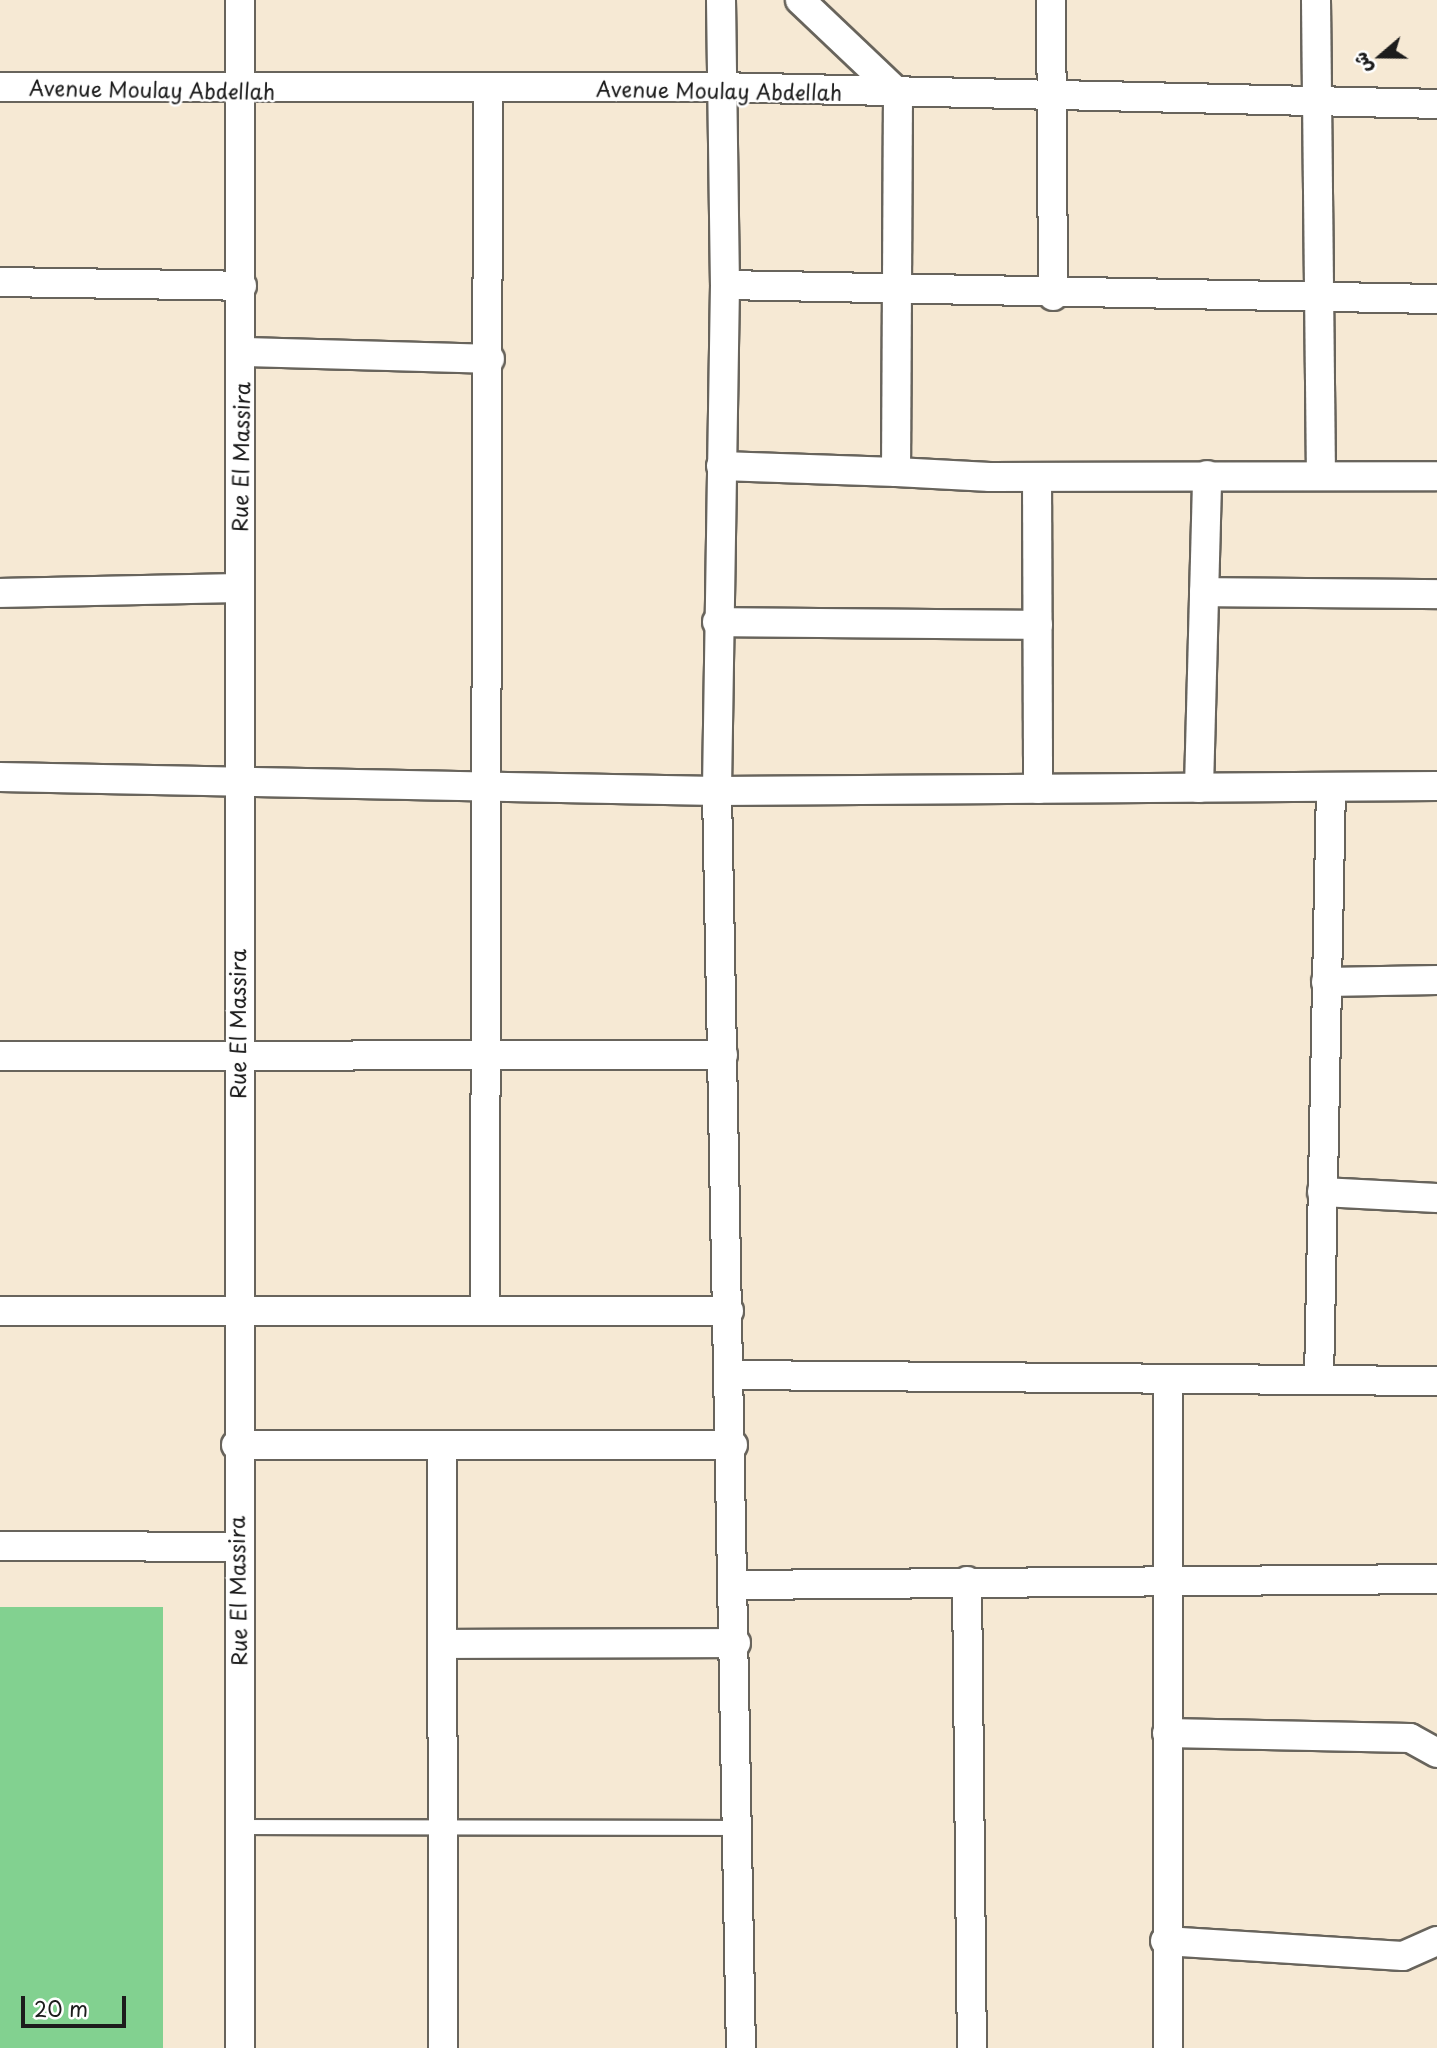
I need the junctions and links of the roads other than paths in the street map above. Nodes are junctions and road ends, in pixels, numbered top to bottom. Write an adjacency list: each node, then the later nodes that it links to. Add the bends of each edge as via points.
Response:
1 (240, 0): 9 (street, Rue El Massira)
2 (721, 0): 7 (street)
3 (800, 0): 10 (street)
4 (1051, 0): 11 (street)
5 (1316, 0): 12 (street)
6 (0, 87): 9 (street, Avenue Moulay Abdellah)
7 (718, 87): 8 (street, Avenue Moulay Abdellah); 10 (street, Avenue Moulay Abdellah); 15 (street)
8 (488, 89): 9 (street, Avenue Moulay Abdellah); 22 (street)
9 (242, 91): 16 (street, Rue El Massira)
10 (898, 93): 11 (street, Avenue Moulay Abdellah); 17 (street)
11 (1052, 98): 12 (street, Avenue Moulay Abdellah); 18 (street)
12 (1317, 102): 13 (street, Avenue Moulay Abdellah); 19 (street)
13 (1437, 104)
14 (0, 282): 16 (street)
15 (725, 285): 17 (street); 23 (street)
16 (242, 286): 21 (street, Rue El Massira)
17 (896, 292): 18 (street); 24 (street)
18 (1053, 296): 19 (street)
19 (1315, 298): 20 (street); 25 (street)
20 (1437, 299)
21 (242, 352): 22 (street); 29 (street, Rue El Massira)
22 (490, 359): 37 (street)
23 (720, 466): 24 (street); 33 (street)
24 (896, 472): 28 (street)
25 (1321, 474): 26 (street); 27 (street)
26 (1207, 475): 28 (street); 31 (street)
27 (1437, 476)
28 (1037, 477): 34 (street)
29 (237, 588): 30 (street); 36 (street, Rue El Massira)
30 (0, 593)
31 (1204, 593): 32 (street); 40 (street)
32 (1437, 594)
33 (718, 622): 34 (street); 42 (street)
34 (1038, 625): 41 (street)
35 (0, 777): 36 (street)
36 (239, 779): 37 (street); 48 (street, Rue El Massira)
37 (491, 785): 42 (street); 45 (street)
38 (1437, 786): 39 (street)
39 (1331, 787): 40 (street); 44 (street)
40 (1199, 788): 41 (street)
41 (1038, 789): 42 (street)
42 (717, 791): 46 (street)
43 (1437, 980): 44 (street)
44 (1326, 982): 49 (street)
45 (488, 1054): 46 (street); 48 (street); 52 (street)
46 (723, 1055): 54 (street)
47 (0, 1056): 48 (street)
48 (237, 1056): 51 (street, Rue El Massira)
49 (1322, 1192): 50 (street); 56 (street)
50 (1437, 1198)
51 (236, 1308): 52 (street); 53 (street); 59 (street, Rue El Massira)
52 (485, 1310): 54 (street)
53 (0, 1311)
54 (729, 1311): 55 (street)
55 (732, 1375): 58 (street); 61 (street)
56 (1318, 1379): 57 (street); 58 (street)
57 (1437, 1381)
58 (1168, 1382): 65 (street)
59 (236, 1445): 60 (street); 63 (street, Rue El Massira)
60 (442, 1445): 61 (street); 69 (street)
61 (733, 1445): 67 (street)
62 (0, 1546): 63 (street)
63 (236, 1547): 73 (street, Rue El Massira)
64 (1437, 1579): 65 (street)
65 (1168, 1580): 66 (street); 70 (street)
66 (967, 1581): 67 (street); 80 (street)
67 (736, 1585): 68 (street)
68 (736, 1643): 69 (street); 74 (street)
69 (443, 1644): 72 (street)
70 (1167, 1732): 71 (street, via 1410,1738); 75 (street)
71 (1437, 1752)
72 (442, 1824): 73 (lane); 74 (lane); 78 (street)
73 (241, 1827): 77 (street, Rue El Massira)
74 (738, 1828): 79 (street)
75 (1165, 1941): 76 (street, via 1403,1956); 81 (street)
76 (1437, 1941)
77 (240, 2048)
78 (443, 2048)
79 (741, 2048)
80 (972, 2048)
81 (1168, 2048)

